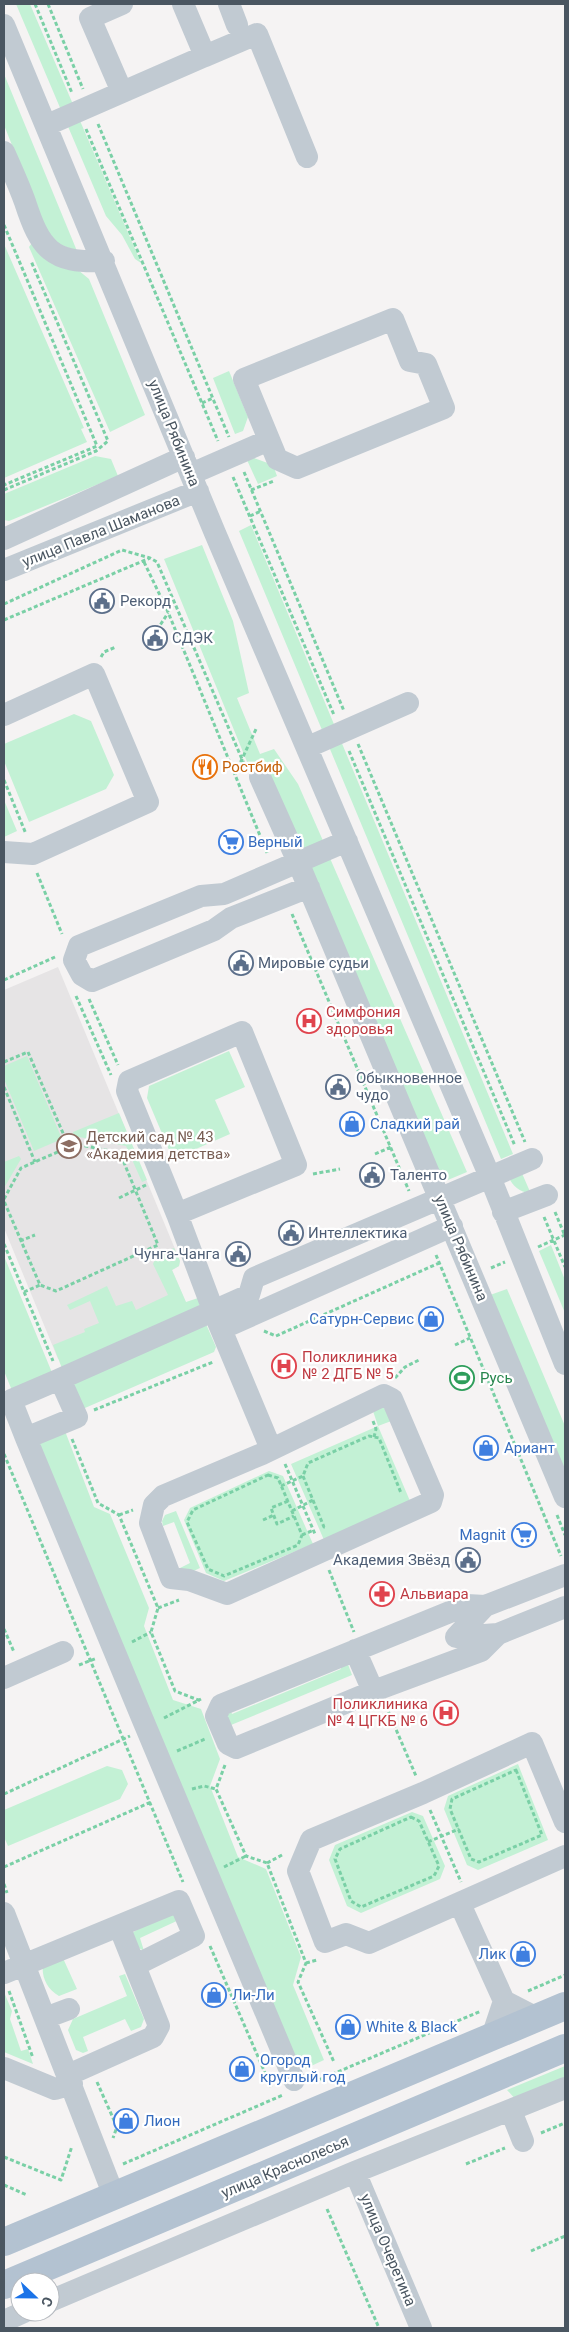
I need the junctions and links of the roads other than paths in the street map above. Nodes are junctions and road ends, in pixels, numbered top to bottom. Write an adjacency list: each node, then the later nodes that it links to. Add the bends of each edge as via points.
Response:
1 (122, 4): 7 (street, via 90,18)
2 (183, 4): 6 (street)
3 (229, 4): 5 (street)
4 (4, 25): 8 (street, улица Рябинина)
5 (237, 25)
6 (204, 56): 7 (street); 10 (street, via 257,34)
7 (122, 92): 8 (street)
8 (47, 125): 11 (street, улица Рябинина)
9 (4, 152): 11 (street, via 31,224 47,250 81,262)
10 (307, 157)
11 (104, 261): 13 (street, улица Рябинина)
12 (269, 440): 12 (street, via 244,379 393,319 410,361 426,364 444,408 297,468 277,459); 13 (street)
13 (191, 474): 14 (street, улица Павла Шаманова); 15 (street, улица Павла Шаманова); 18 (street, улица Рябинина)
14 (6, 537)
15 (4, 570)
16 (408, 703): 18 (street)
17 (4, 715): 21 (street, via 94,674 148,802 33,854)
18 (308, 747): 20 (street, улица Рябинина)
19 (260, 777): 22 (street, улица Рябинина)
20 (347, 841): 22 (street); 27 (street, улица Рябинина)
21 (4, 852)
22 (298, 862): 23 (street, улица Рябинина); 24 (street)
23 (308, 887): 25 (street); 29 (street, улица Рябинина)
24 (224, 894): 25 (street, via 207,914); 25 (street, via 201,896 80,946 74,960 82,975 92,981 214,930)
25 (231, 918)
26 (527, 1161): 27 (street)
27 (490, 1177): 29 (street); 30 (street, улица Рябинина)
28 (541, 1197): 30 (street)
29 (440, 1199): 32 (street, улица Рябинина); 33 (street, via 254,1278 249,1295)
30 (503, 1212): 34 (street, улица Рябинина)
31 (177, 1214): 31 (street, via 126,1091 129,1082 242,1032 296,1165); 33 (street)
32 (452, 1226): 33 (street); 38 (street, улица Рябинина)
33 (217, 1320): 35 (street); 37 (street)
34 (565, 1364)
35 (60, 1379): 36 (street); 36 (street, via 77,1417)
36 (13, 1414): 64 (street, via 164,1767)
37 (272, 1449): 37 (street, via 384,1395 392,1399 433,1495 431,1502 227,1594 189,1580 171,1578 150,1522 154,1505 163,1496)
38 (565, 1497)
39 (565, 1569): 40 (street)
40 (485, 1606): 42 (street, via 456,1637); 43 (street, via 467,1605)
41 (565, 1607): 42 (street)
42 (498, 1634): 46 (street, via 481,1652)
43 (355, 1650): 46 (street); 46 (street, via 221,1705 216,1716 228,1744 236,1748)
44 (64, 1652): 45 (street)
45 (6, 1671)
46 (376, 1690)
47 (565, 1822): 49 (street, via 532,1743 312,1840 298,1871 325,1942 346,1934 369,1943)
48 (565, 1856): 49 (street)
49 (460, 1904): 55 (street)
50 (4, 1913): 52 (street)
51 (118, 1926): 52 (street); 53 (street); 53 (street, via 179,1901 194,1936)
52 (25, 1965): 54 (street); 58 (street)
53 (136, 1965): 63 (street, via 159,2026 153,2037)
54 (4, 1973)
55 (504, 2001): 59 (street); 60 (street)
56 (565, 2006): 59 (main road)
57 (69, 2009): 58 (street)
58 (45, 2018): 63 (street)
59 (537, 2018): 60 (main road)
60 (492, 2037): 69 (main road)
61 (565, 2048): 71 (main road, улица Краснолесья)
62 (4, 2068): 63 (street, via 55,2089)
63 (70, 2080): 69 (street)
64 (295, 2086)
65 (565, 2088): 66 (street, улица Краснолесья)
66 (511, 2111): 67 (street); 68 (street, улица Краснолесья, via 494,2114)
67 (522, 2141)
68 (355, 2172): 72 (street, улица Краснолесья); 73 (street, улица Очеретина)
69 (110, 2183): 70 (main road)
70 (4, 2242)
71 (4, 2286)
72 (60, 2297)
73 (421, 2328)

